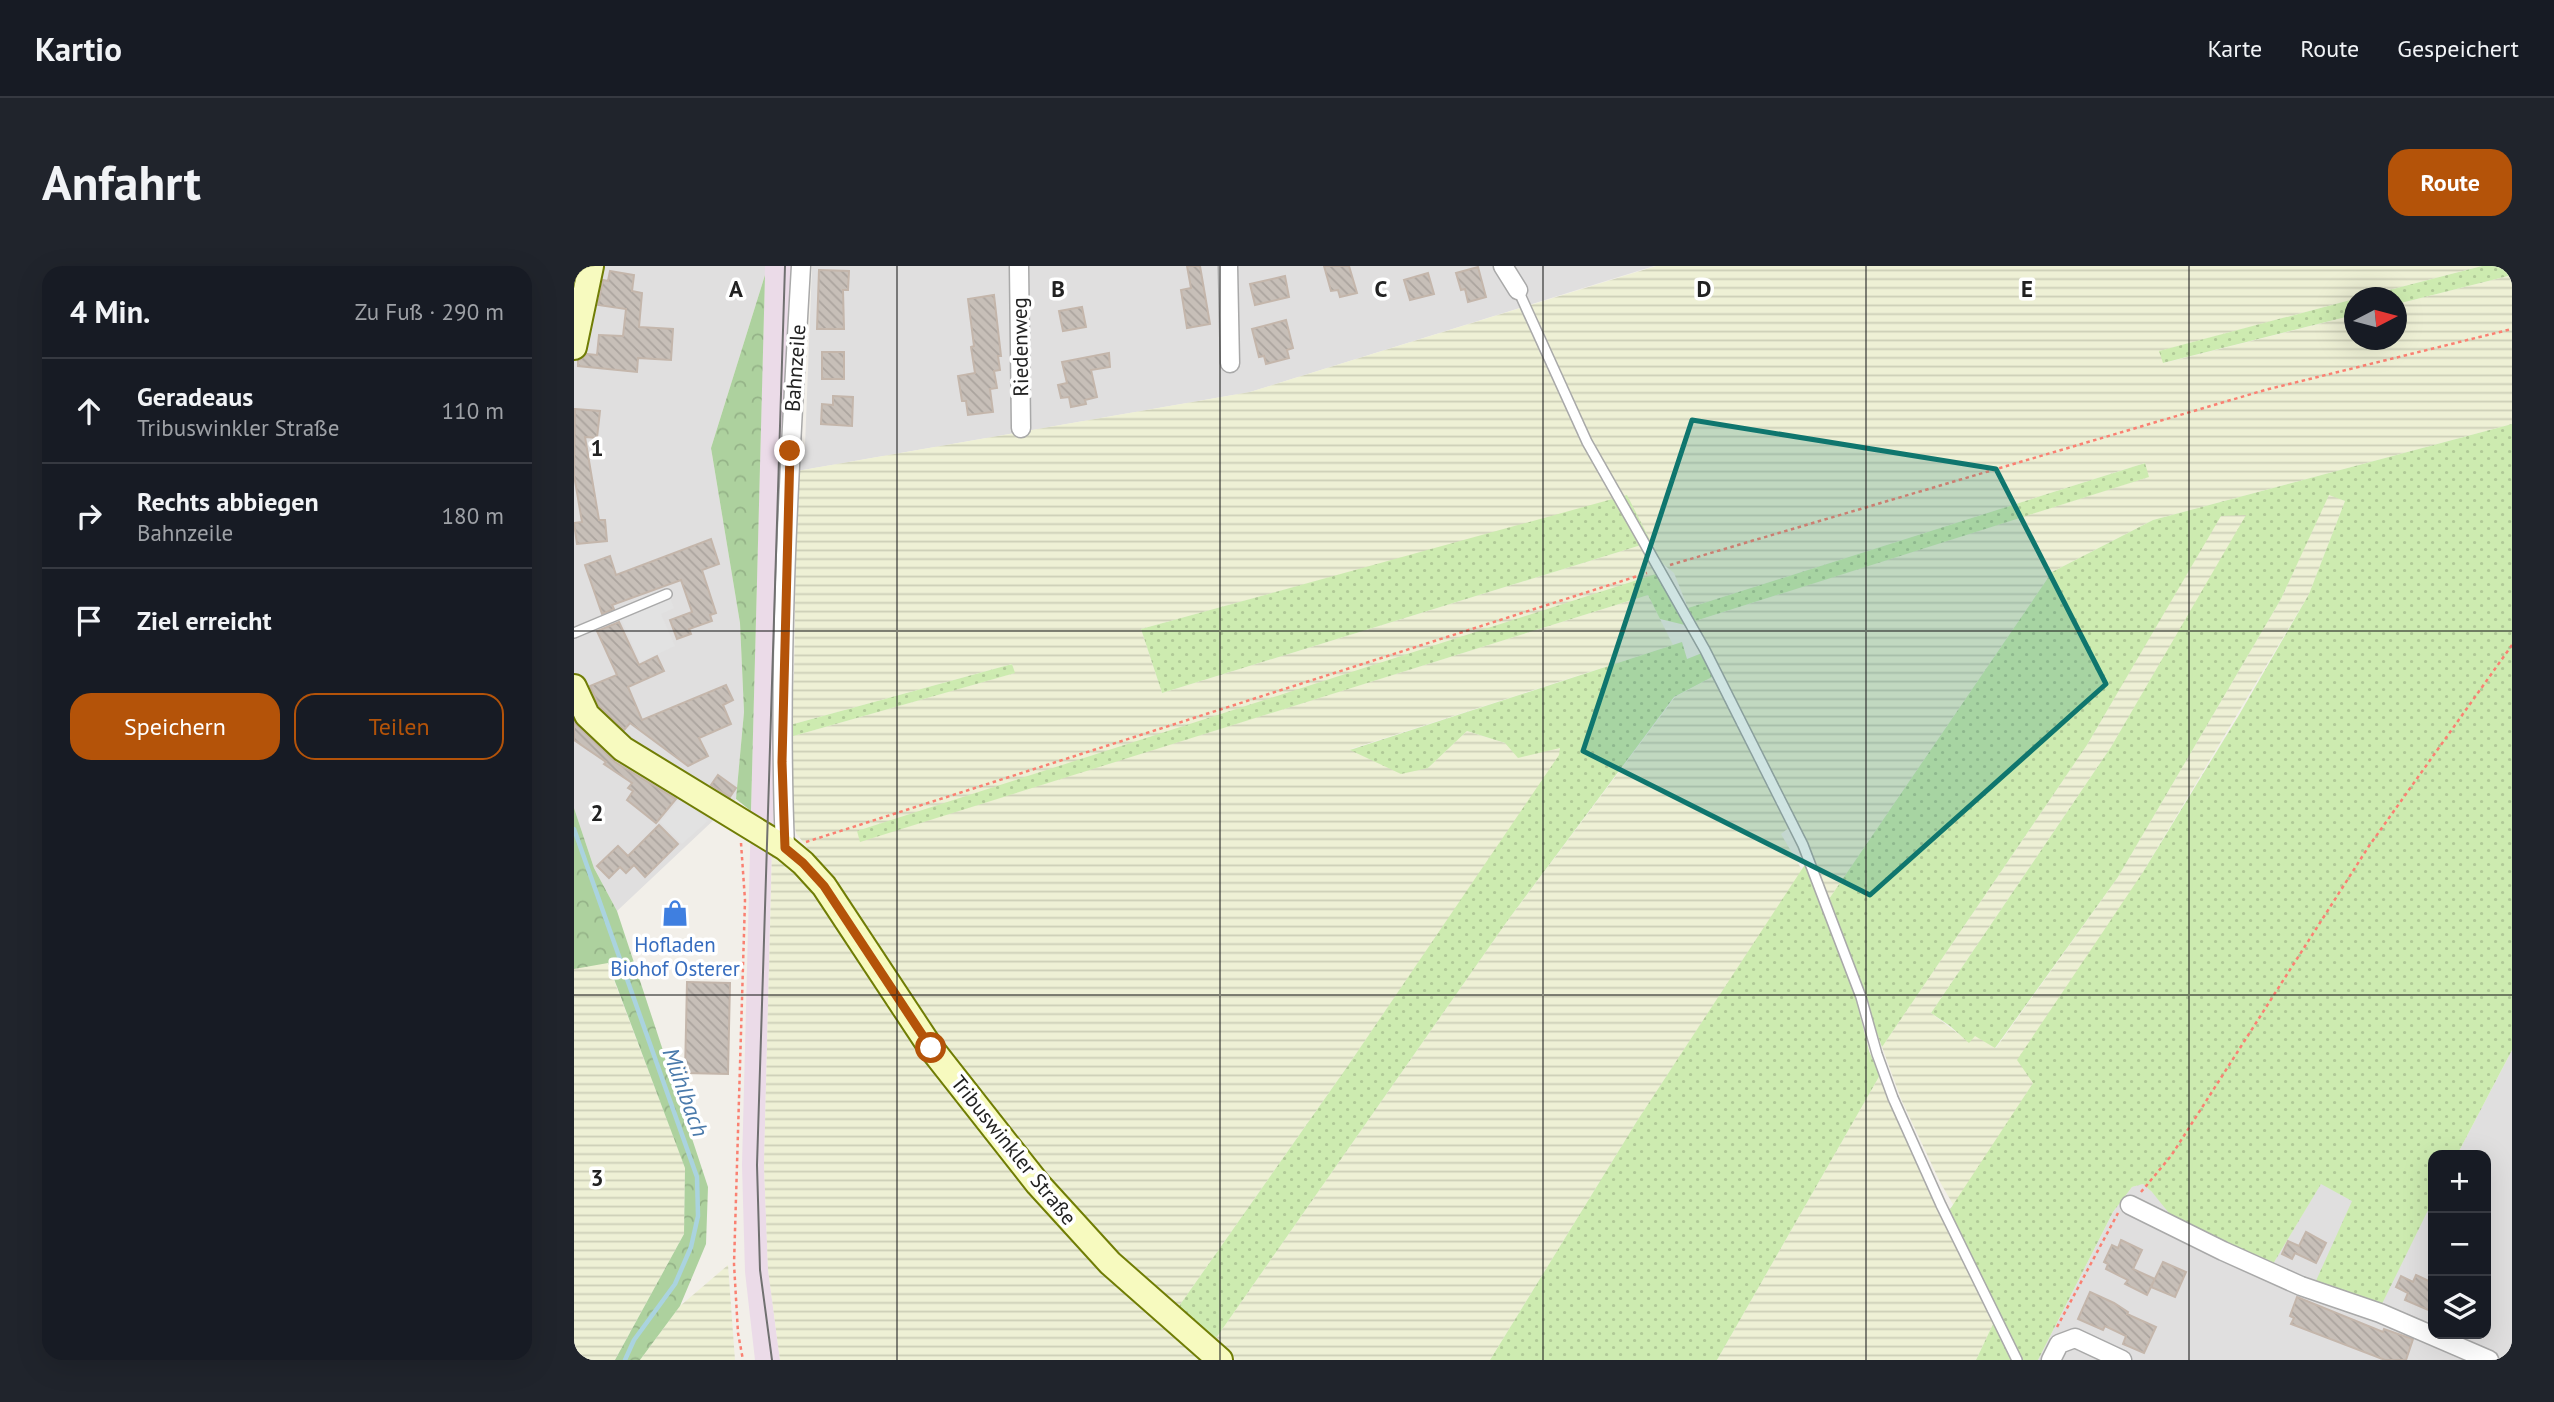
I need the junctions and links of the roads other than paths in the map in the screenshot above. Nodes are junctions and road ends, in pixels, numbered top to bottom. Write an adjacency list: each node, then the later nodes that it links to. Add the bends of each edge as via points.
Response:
1 (592, 266): 7 (street)
2 (802, 266): 13 (street, Bahnzeile, via 789,492 782,762)
3 (1019, 266): 9 (street, Riedenweg)
4 (1228, 266): 8 (street)
5 (1503, 266): 6 (street)
6 (1518, 290): 16 (lane, via 1587,442 1705,650 1803,845 1861,997 1893,1098)
7 (574, 347)
8 (1230, 363)
9 (1021, 428)
10 (667, 594): 11 (lane)
11 (574, 633)
12 (574, 687): 13 (street, Tribuswinkler Straße, via 587,715 623,749)
13 (785, 848): 15 (street, Tribuswinkler Straße, via 824,886 931,1048 1038,1184 1110,1264)
14 (2130, 1205): 19 (street, via 2301,1286)
15 (1220, 1360)
16 (2017, 1360)
17 (2052, 1360): 18 (street, via 2059,1344 2075,1338)
18 (2122, 1360)
19 (2487, 1360)

